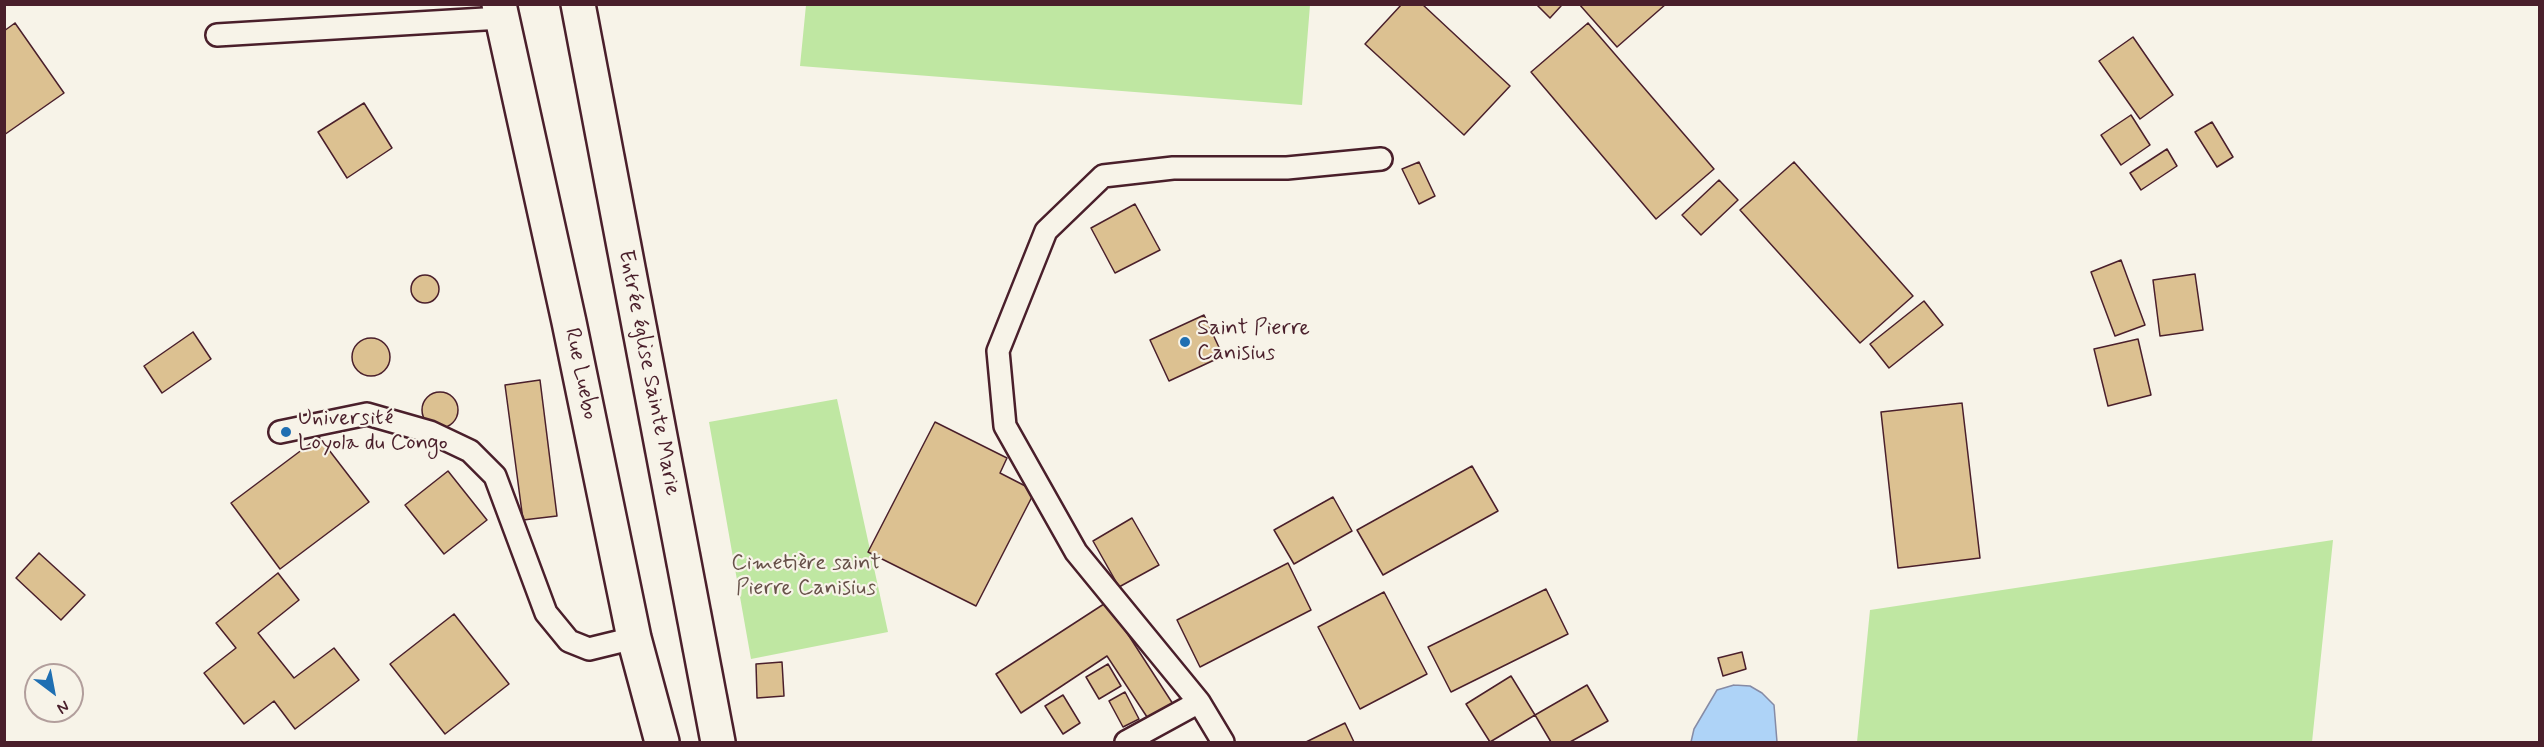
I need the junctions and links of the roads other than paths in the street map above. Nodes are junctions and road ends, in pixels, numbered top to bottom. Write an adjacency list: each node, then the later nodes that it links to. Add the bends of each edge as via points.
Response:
1 (578, 4): 9 (street, Entrée église Sainte Marie)
2 (500, 11): 3 (lane); 6 (street, Rue Luebo, via 570,322)
3 (217, 35)
4 (1381, 159): 7 (lane, via 1287,168 1173,168 1103,176 1046,231 999,351 1005,426 1076,552)
5 (280, 432): 6 (lane, via 367,414 430,432 470,451 495,476 546,613 569,641 589,649)
6 (634, 638): 8 (street, Rue Luebo)
7 (1199, 702): 10 (lane); 11 (lane)
8 (662, 742)
9 (718, 742)
10 (1126, 742)
11 (1223, 742)

